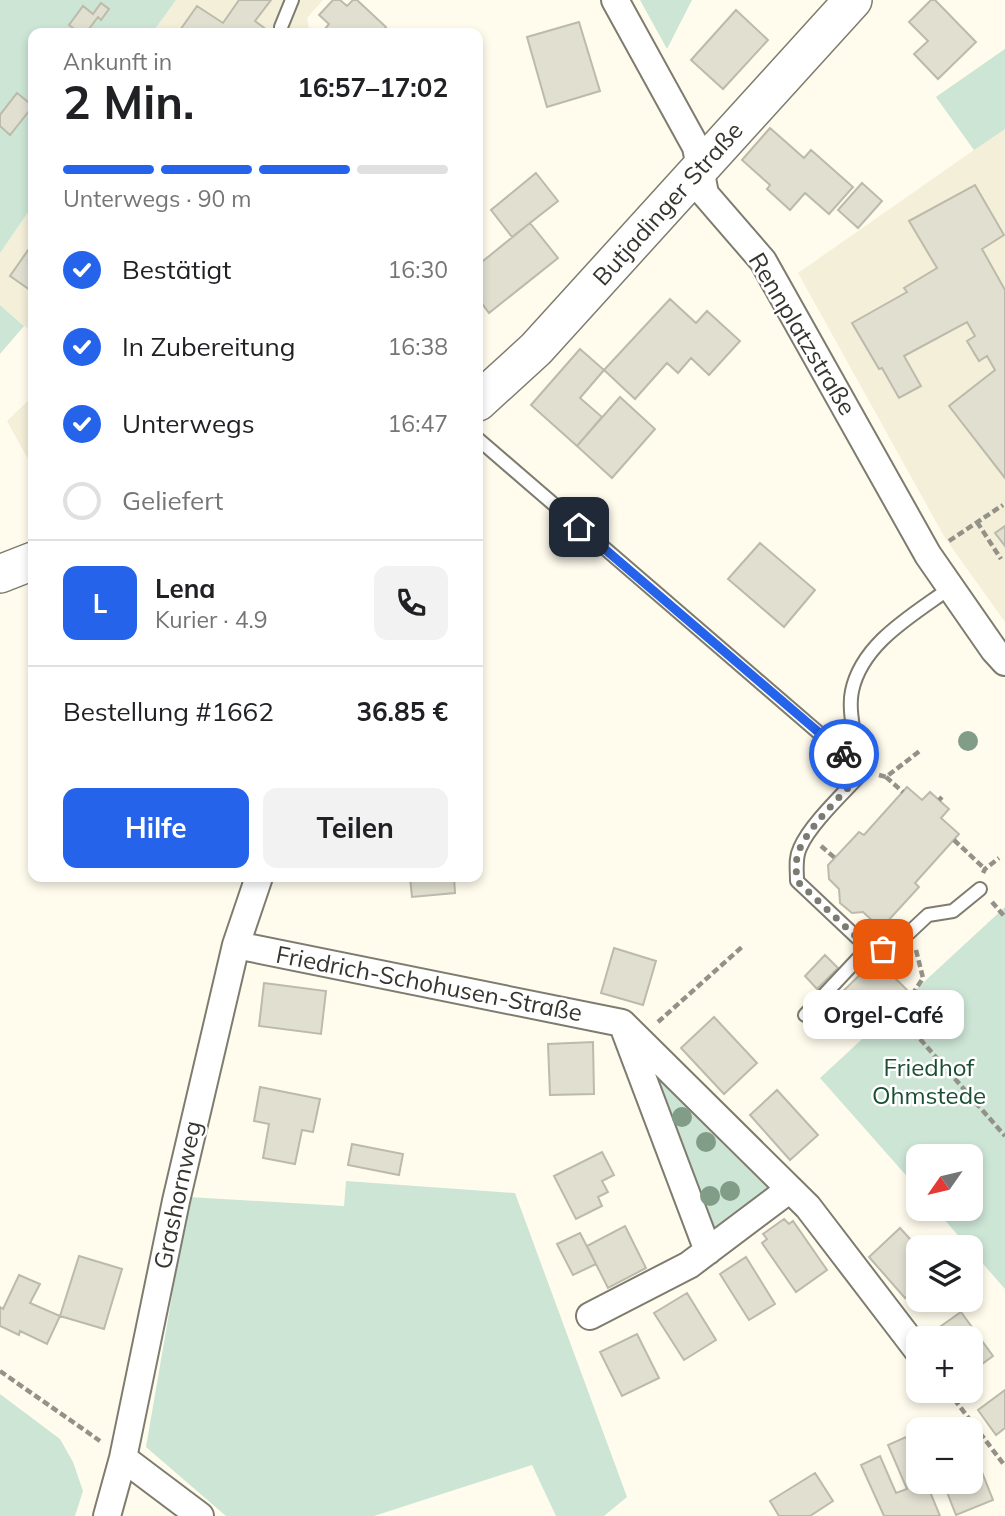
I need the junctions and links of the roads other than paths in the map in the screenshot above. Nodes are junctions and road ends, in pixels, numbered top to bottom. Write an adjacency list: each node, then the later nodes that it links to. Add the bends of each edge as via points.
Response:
1 (292, 0): 4 (lane)
2 (615, 0): 5 (street, Rennplatzstraße, via 696,147)
3 (853, 0): 5 (street, Butjadinger Straße)
4 (281, 28)
5 (700, 169): 6 (street, Butjadinger Straße, via 536,349); 10 (street, Rennplatzstraße, via 705,194 763,261)
6 (483, 397)
7 (483, 443): 12 (lane)
8 (28, 563): 9 (street)
9 (0, 574)
10 (950, 588): 11 (street, Rennplatzstraße); 12 (lane, via 868,654 852,692 854,733)
11 (1005, 662)
12 (864, 771): 16 (lane, via 808,834 796,863 797,881)
13 (257, 882): 15 (street, Grashornweg)
14 (980, 889): 16 (lane, via 953,911 928,915 898,943)
15 (236, 945): 18 (street, Friedrich-Schohusen-Straße); 23 (street, Grashornweg, via 176,1201)
16 (868, 948): 17 (lane)
17 (805, 1015)
18 (630, 1031): 19 (street); 20 (street)
19 (790, 1189): 20 (street); 22 (street)
20 (708, 1251): 21 (street)
21 (590, 1316)
22 (906, 1335)
23 (123, 1458): 24 (street, Grashornweg); 25 (street)
24 (107, 1516)
25 (200, 1516)

